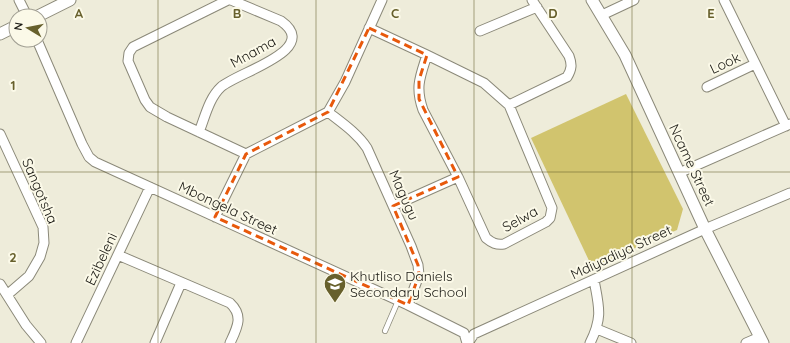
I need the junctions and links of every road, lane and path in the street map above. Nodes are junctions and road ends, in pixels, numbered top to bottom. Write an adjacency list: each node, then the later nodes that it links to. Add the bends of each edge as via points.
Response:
1 (70, 0): 9 (street)
2 (228, 0): 20 (street, via 133,47 128,53 131,69 150,107)
3 (231, 0): 20 (street, Mnama, via 281,21 292,32 292,41 287,50 220,88 209,106)
4 (382, 0): 11 (street)
5 (592, 0): 10 (street, Ncame Street)
6 (634, 0): 10 (street)
7 (724, 0): 15 (street)
8 (535, 3): 12 (street); 17 (street, via 569,56 571,68 567,77)
9 (48, 11)
10 (602, 15): 23 (street, Ncame Street, via 625,55)
11 (369, 28): 14 (street, Selwa); 18 (street, via 345,82)
12 (480, 31)
13 (40, 48): 25 (street, Mbongela Street, via 89,157)
14 (427, 55): 17 (street, Selwa, via 484,83); 24 (street, Selwa, via 419,80 419,99)
15 (754, 64): 16 (street, Look); 19 (street)
16 (707, 87)
17 (509, 105): 24 (street, Selwa, via 552,208 550,218 504,244 492,243 486,238)
18 (328, 112): 22 (street); 27 (street, Magugu, via 361,139)
19 (788, 125): 23 (street)
20 (199, 132): 22 (street)
21 (0, 134): 34 (street, Sangotsha, via 43,227 44,243 29,276)
22 (246, 154): 28 (street)
23 (679, 173): 29 (street, Ncame Street)
24 (458, 177): 27 (street)
25 (150, 187): 28 (street, Mbongela Street); 30 (street, Ezibeleni)
26 (790, 193): 29 (street, Mdiyadiya Street)
27 (393, 206): 36 (street, Magugu, via 418,265 419,275)
28 (215, 218): 35 (street, Mbongela Street)
29 (705, 229): 31 (street, Mdiyadiya Street); 39 (street, Ncame Street)
30 (118, 255): 32 (street); 41 (street, Ezibeleni)
31 (594, 280): 37 (street, via 599,318); 44 (street, Mdiyadiya Street, via 474,334)
32 (181, 283): 42 (street); 43 (street, via 236,309 237,327)
33 (0, 284): 34 (street)
34 (7, 295): 40 (street)
35 (398, 301): 36 (street, Mbongela Street); 38 (lane)
36 (408, 305): 44 (street, Mbongela Street, via 464,334)
37 (597, 329): 45 (street); 46 (street)
38 (385, 331)
39 (761, 340): 47 (street)
40 (41, 343)
41 (76, 343)
42 (155, 343)
43 (230, 343)
44 (468, 343)
45 (590, 343)
46 (631, 343)
47 (746, 343)

